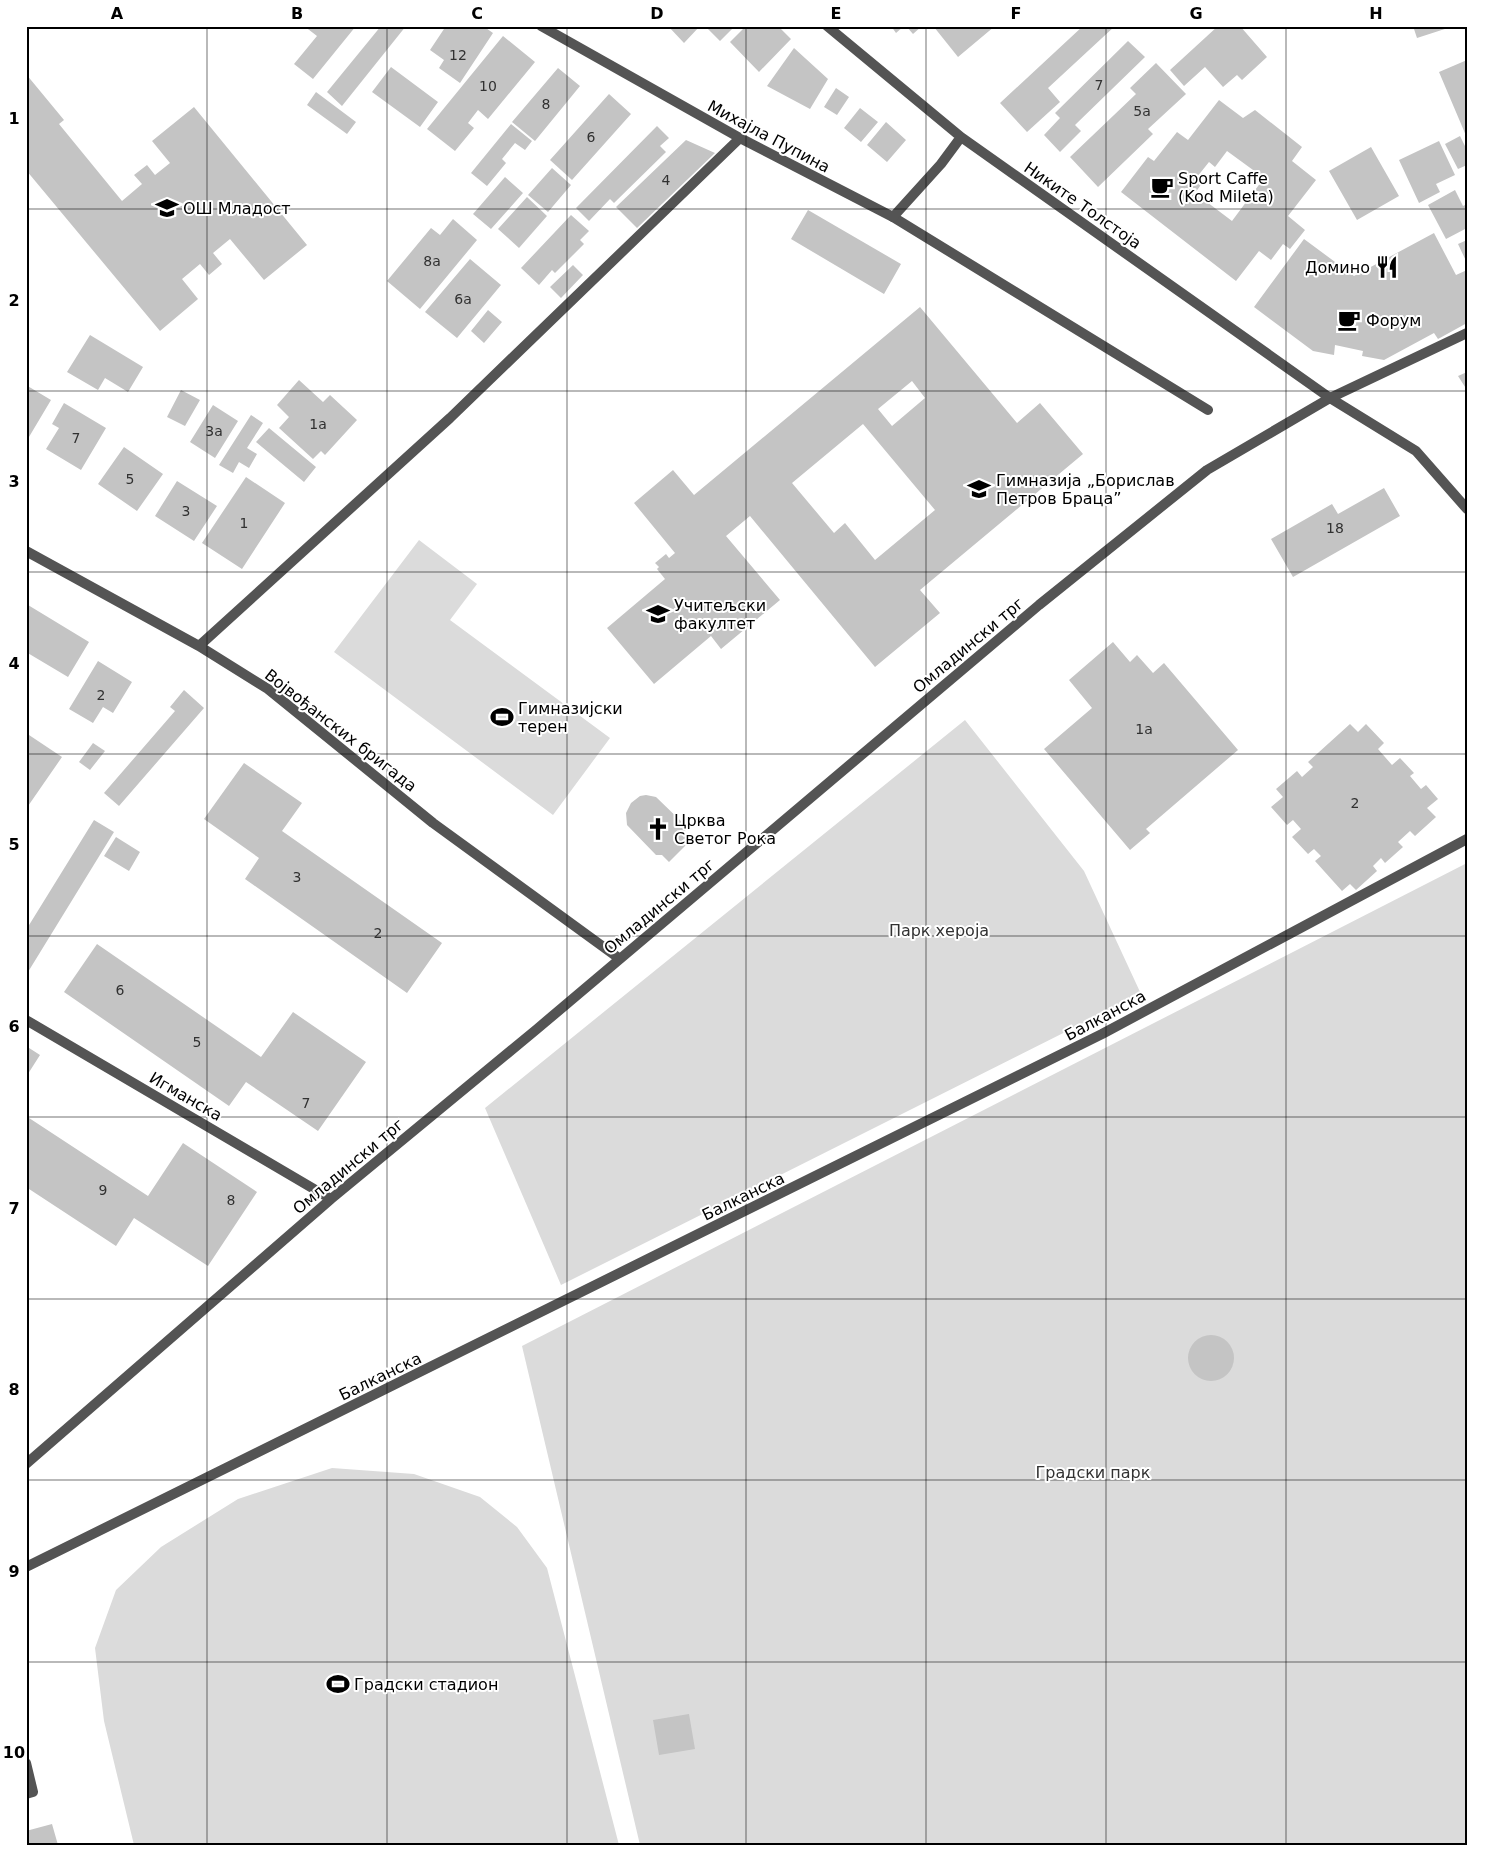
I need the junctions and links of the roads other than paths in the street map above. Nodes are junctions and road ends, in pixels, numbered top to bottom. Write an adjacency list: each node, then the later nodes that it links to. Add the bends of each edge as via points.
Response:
1 (541, 26): 4 (street, Михајла Пупина)
2 (827, 26): 3 (street, Никите Толстоја)
3 (961, 137): 5 (street, via 942,164); 7 (street, Никите Толстоја)
4 (740, 138): 5 (street, Михајла Пупина); 11 (street, via 450,418)
5 (893, 217): 8 (street, Михајла Пупина)
6 (1467, 333): 7 (street, Омладински трг)
7 (1330, 398): 9 (street, Никите Толстоја, via 1416,451); 13 (street, Омладински трг, via 1207,470 1039,605)
8 (1208, 410)
9 (1467, 509)
10 (26, 551): 11 (street, Војвођанских бригада)
11 (199, 646): 13 (street, Војвођанских бригада, via 268,689 433,823)
12 (1467, 839): 17 (street, Балканска, via 1094,1038)
13 (620, 959): 15 (street, Омладински трг)
14 (26, 1020): 15 (street, Игманска)
15 (331, 1199): 16 (street, Омладински трг)
16 (26, 1464)
17 (26, 1568)
18 (26, 1763): 19 (street, via 34,1792)
19 (26, 1794)

